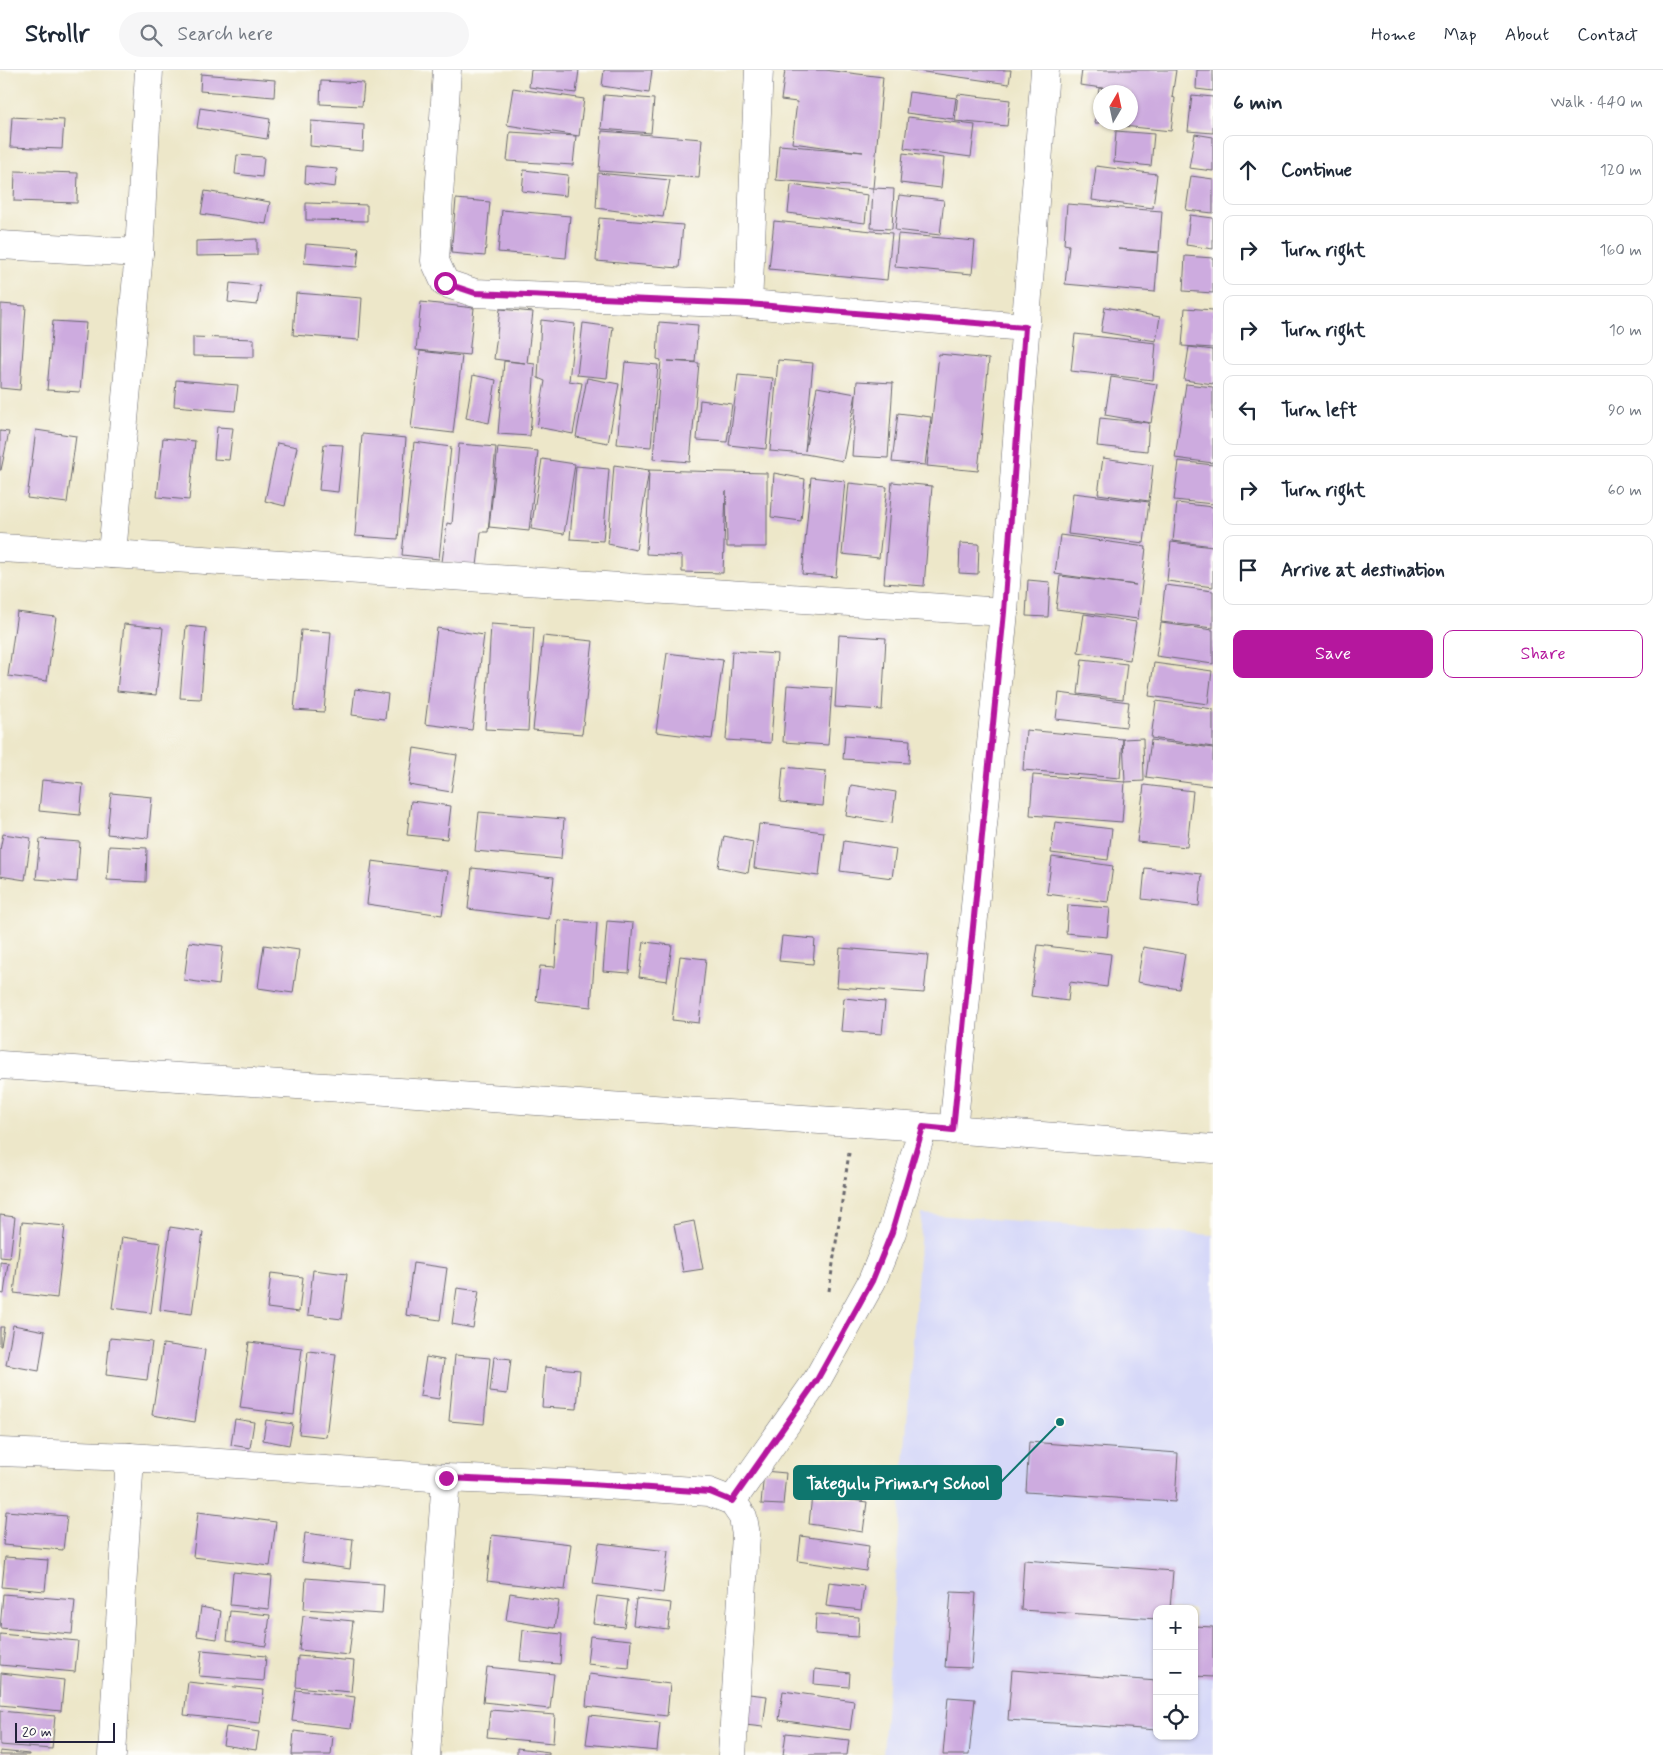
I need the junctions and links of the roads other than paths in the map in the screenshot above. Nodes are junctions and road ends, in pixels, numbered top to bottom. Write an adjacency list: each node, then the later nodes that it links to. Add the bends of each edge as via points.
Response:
1 (149, 70): 6 (street)
2 (447, 70): 7 (street, via 435,261 445,283 475,293)
3 (759, 70): 7 (street)
4 (1045, 70): 8 (street)
5 (0, 245): 6 (street)
6 (139, 253): 10 (street)
7 (748, 304): 8 (street)
8 (1025, 327): 11 (street)
9 (0, 548): 10 (street)
10 (112, 554): 11 (street)
11 (1004, 612): 14 (street)
12 (0, 1065): 13 (street)
13 (923, 1127): 14 (street); 19 (street, via 892,1232 872,1281 817,1380)
14 (953, 1130): 15 (street)
15 (1213, 1149)
16 (0, 1452): 17 (street)
17 (130, 1457): 18 (street); 20 (street)
18 (446, 1478): 19 (street, via 710,1492); 21 (street)
19 (732, 1501): 22 (street, via 744,1517 746,1535)
20 (112, 1755)
21 (426, 1755)
22 (732, 1755)

